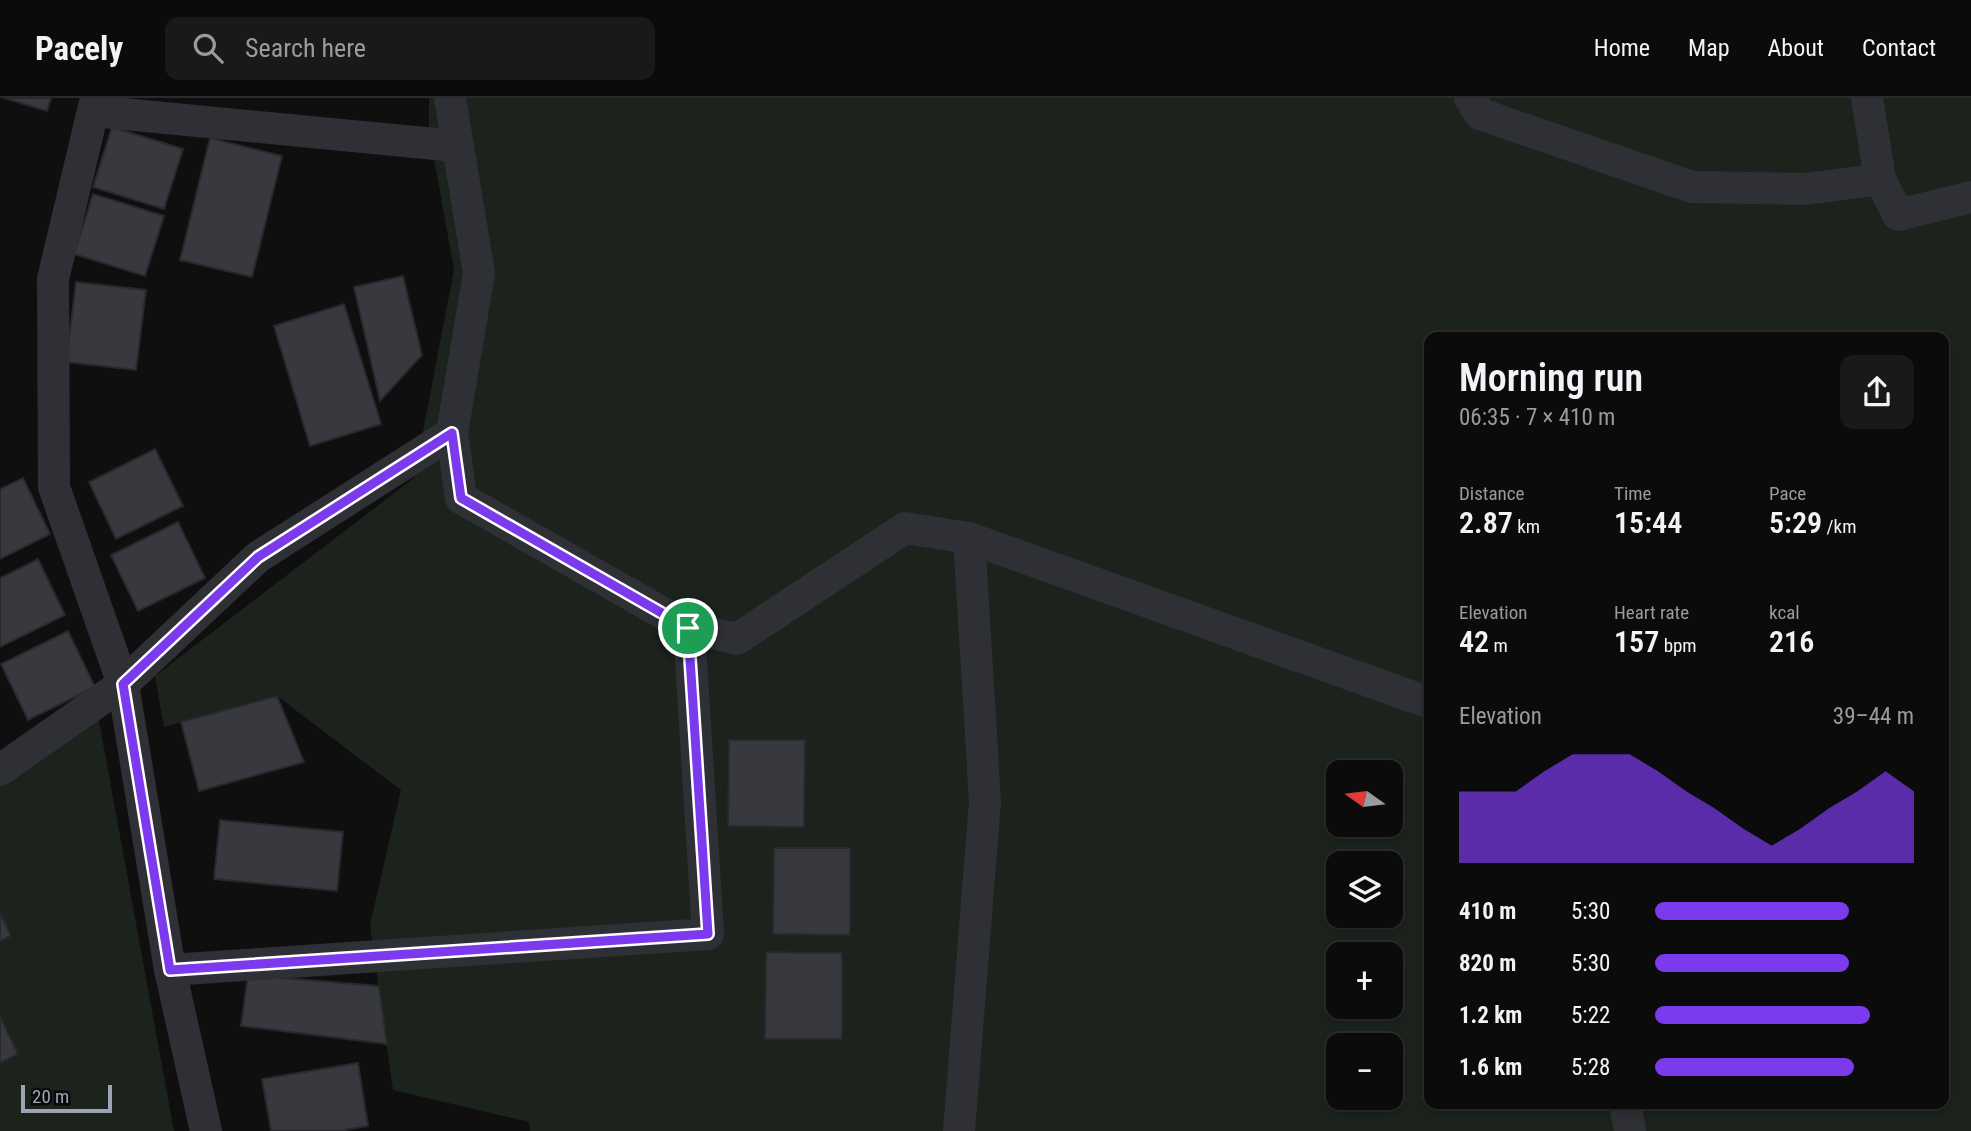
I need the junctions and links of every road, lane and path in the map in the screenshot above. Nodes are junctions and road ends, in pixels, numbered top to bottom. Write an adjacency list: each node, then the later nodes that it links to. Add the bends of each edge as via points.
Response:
1 (450, 98): 5 (street)
2 (1470, 98): 6 (street, via 1480,114 1692,187 1807,189)
3 (1867, 98): 6 (street)
4 (94, 104): 5 (street); 11 (street, via 53,279 54,487)
5 (456, 146): 8 (street, via 479,273)
6 (1880, 179): 7 (street, via 1898,215)
7 (1971, 197)
8 (452, 433): 10 (street, via 461,498); 11 (street, via 258,557)
9 (969, 538): 10 (street, via 905,528 737,639); 12 (street); 17 (street, via 985,802)
10 (688, 628): 14 (street, via 708,934)
11 (123, 684): 13 (street); 14 (street)
12 (1424, 701)
13 (0, 770)
14 (170, 970): 16 (street)
15 (1626, 1109): 18 (street)
16 (206, 1131)
17 (959, 1131)
18 (1630, 1131)

